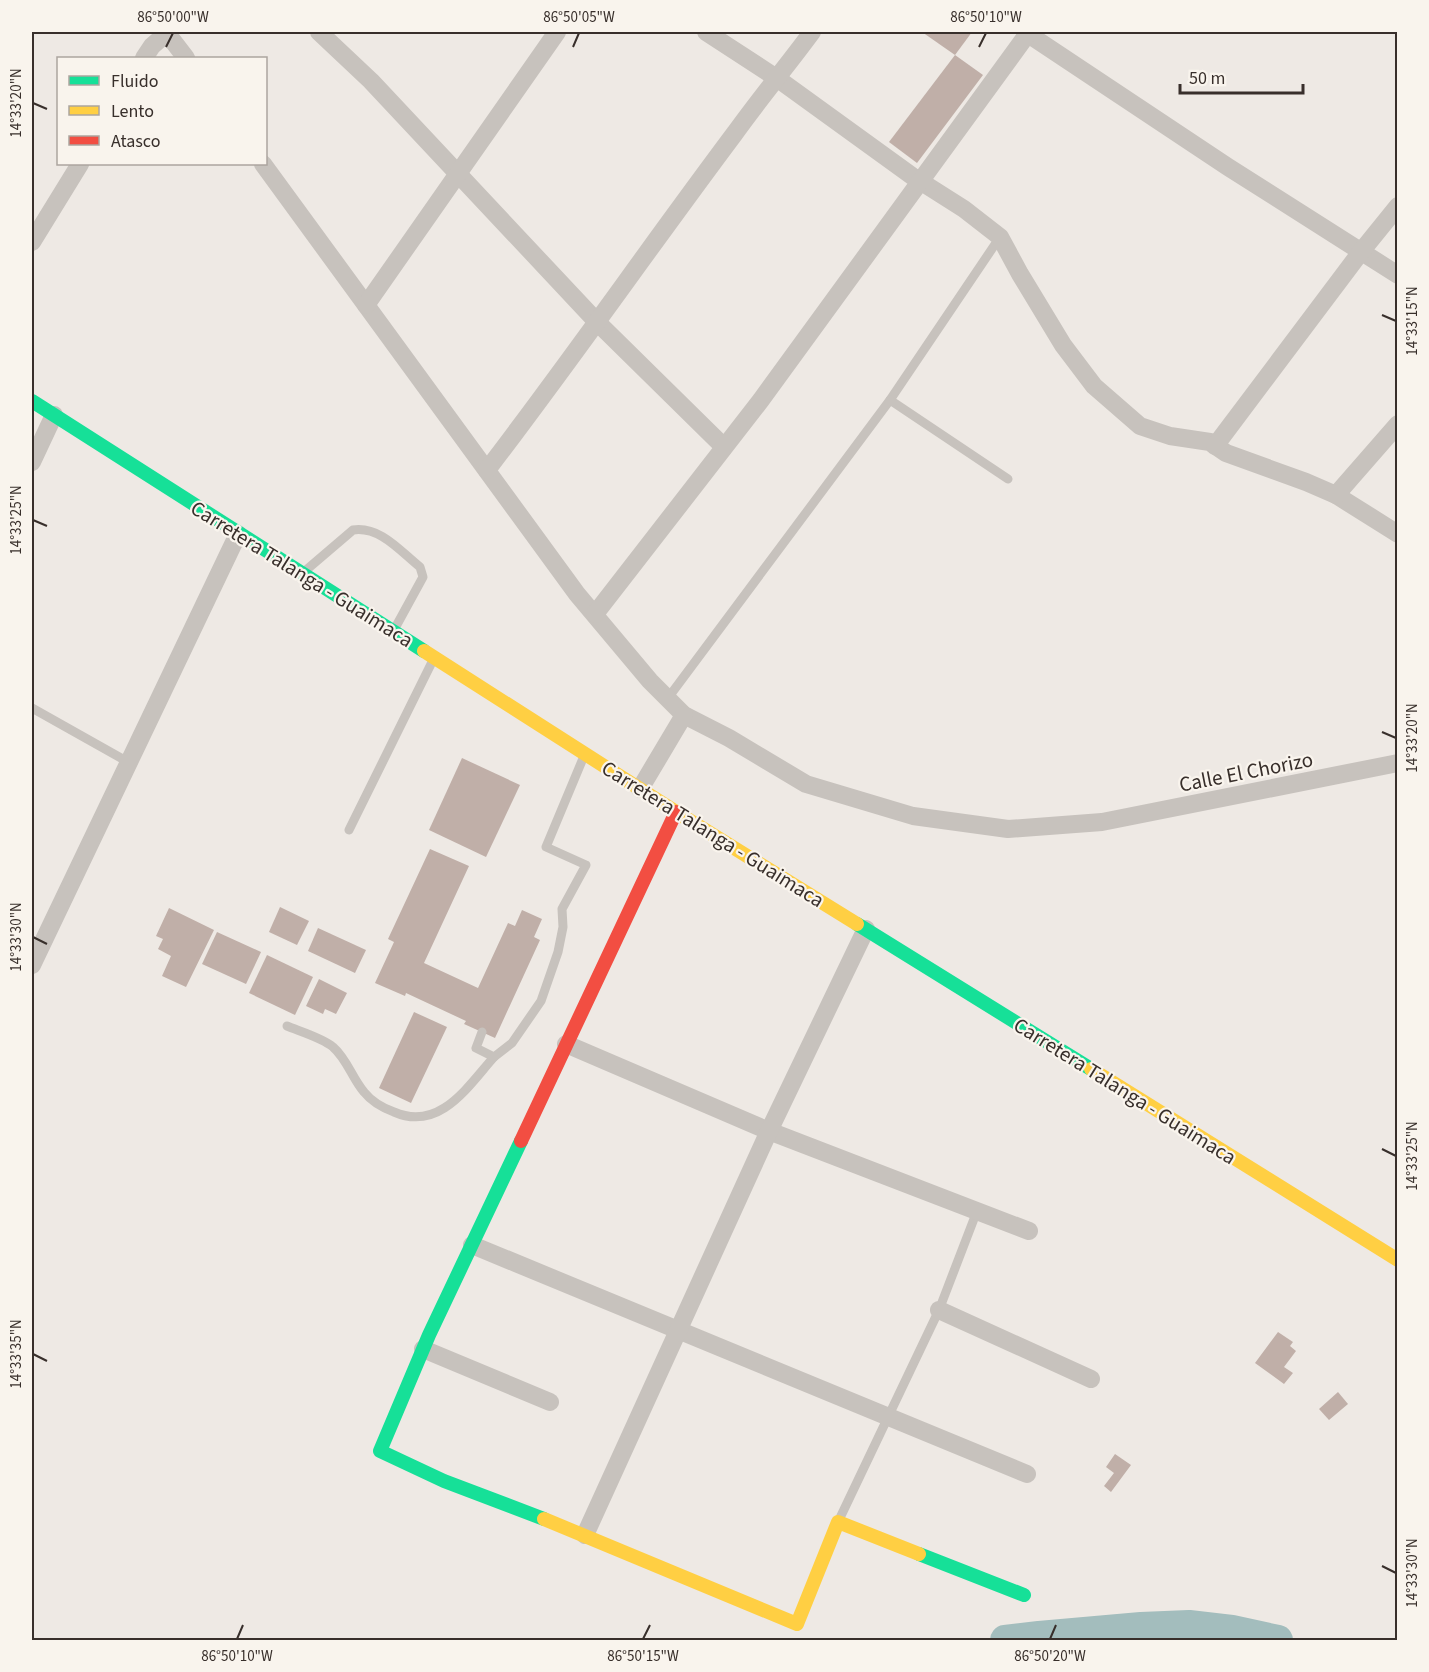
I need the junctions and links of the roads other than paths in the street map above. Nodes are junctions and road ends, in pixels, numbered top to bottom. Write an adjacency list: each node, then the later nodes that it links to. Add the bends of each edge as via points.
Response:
1 (167, 32): 7 (street); 8 (street)
2 (319, 32): 12 (street, via 371,81)
3 (557, 32): 12 (street)
4 (706, 32): 9 (street)
5 (812, 32): 9 (street)
6 (1028, 32): 13 (street); 17 (street)
7 (145, 57)
8 (185, 57)
9 (778, 79): 13 (street); 20 (street, via 736,130)
10 (79, 165): 16 (street)
11 (264, 165): 19 (street, Calle El Chorizo)
12 (458, 175): 19 (street); 20 (street)
13 (920, 181): 15 (street); 26 (street)
14 (1398, 206): 17 (street)
15 (1000, 237): 21 (lane); 25 (street, via 1063,345 1094,386 1140,426)
16 (32, 242)
17 (1360, 253): 18 (street); 25 (street)
18 (1398, 275)
19 (366, 305): 28 (street, Calle El Chorizo)
20 (597, 322): 26 (street); 28 (street)
21 (890, 400): 29 (lane); 37 (lane)
22 (32, 401): 23 (main road, Carretera Talanga - Guaimaca)
23 (54, 415): 27 (street); 31 (main road, Carretera Talanga - Guaimaca)
24 (1398, 424): 30 (street)
25 (1215, 446): 30 (street)
26 (724, 447): 34 (street)
27 (32, 462)
28 (487, 470): 34 (street, Calle El Chorizo)
29 (1008, 479)
30 (1336, 495): 32 (street)
31 (238, 534): 33 (main road, Carretera Talanga - Guaimaca); 41 (street)
32 (1398, 534)
33 (302, 574): 35 (main road, Carretera Talanga - Guaimaca); 35 (lane, via 353,530 375,531 423,572)
34 (595, 614): 37 (street, Calle El Chorizo)
35 (393, 632): 36 (main road, Carretera Talanga - Guaimaca)
36 (434, 658): 40 (main road, Carretera Talanga - Guaimaca); 45 (lane)
37 (668, 698): 39 (street, Calle El Chorizo)
38 (32, 708): 41 (lane)
39 (684, 715): 42 (street, Calle El Chorizo, via 806,784 913,816 1008,829 1102,822); 43 (street)
40 (585, 754): 43 (main road, Carretera Talanga - Guaimaca); 51 (lane, via 546,847 586,865 562,909 558,952 541,1001 512,1044)
41 (128, 762): 47 (street)
42 (1398, 764)
43 (640, 789): 44 (main road, Carretera Talanga - Guaimaca)
44 (676, 812): 46 (main road, Carretera Talanga - Guaimaca); 50 (main road)
45 (349, 830)
46 (866, 929): 52 (street); 56 (main road, Carretera Talanga - Guaimaca)
47 (32, 965)
48 (286, 1026): 51 (lane, via 332,1046 364,1093 401,1115 432,1116 451,1105)
49 (482, 1032): 51 (lane, via 476,1048)
50 (566, 1044): 52 (street); 55 (main road)
51 (495, 1057)
52 (769, 1131): 53 (street); 58 (street)
53 (977, 1211): 54 (street); 57 (lane)
54 (1029, 1231)
55 (472, 1245): 58 (street); 59 (main road)
56 (1398, 1260)
57 (939, 1310): 60 (street); 62 (lane)
58 (680, 1330): 62 (street); 65 (street)
59 (423, 1349): 61 (street); 65 (main road, via 380,1451 444,1481)
60 (1091, 1379)
61 (550, 1402)
62 (888, 1416): 63 (street); 64 (lane)
63 (1028, 1474)
64 (838, 1522): 65 (main road, via 796,1624); 66 (main road)
65 (585, 1535)
66 (1024, 1595)

